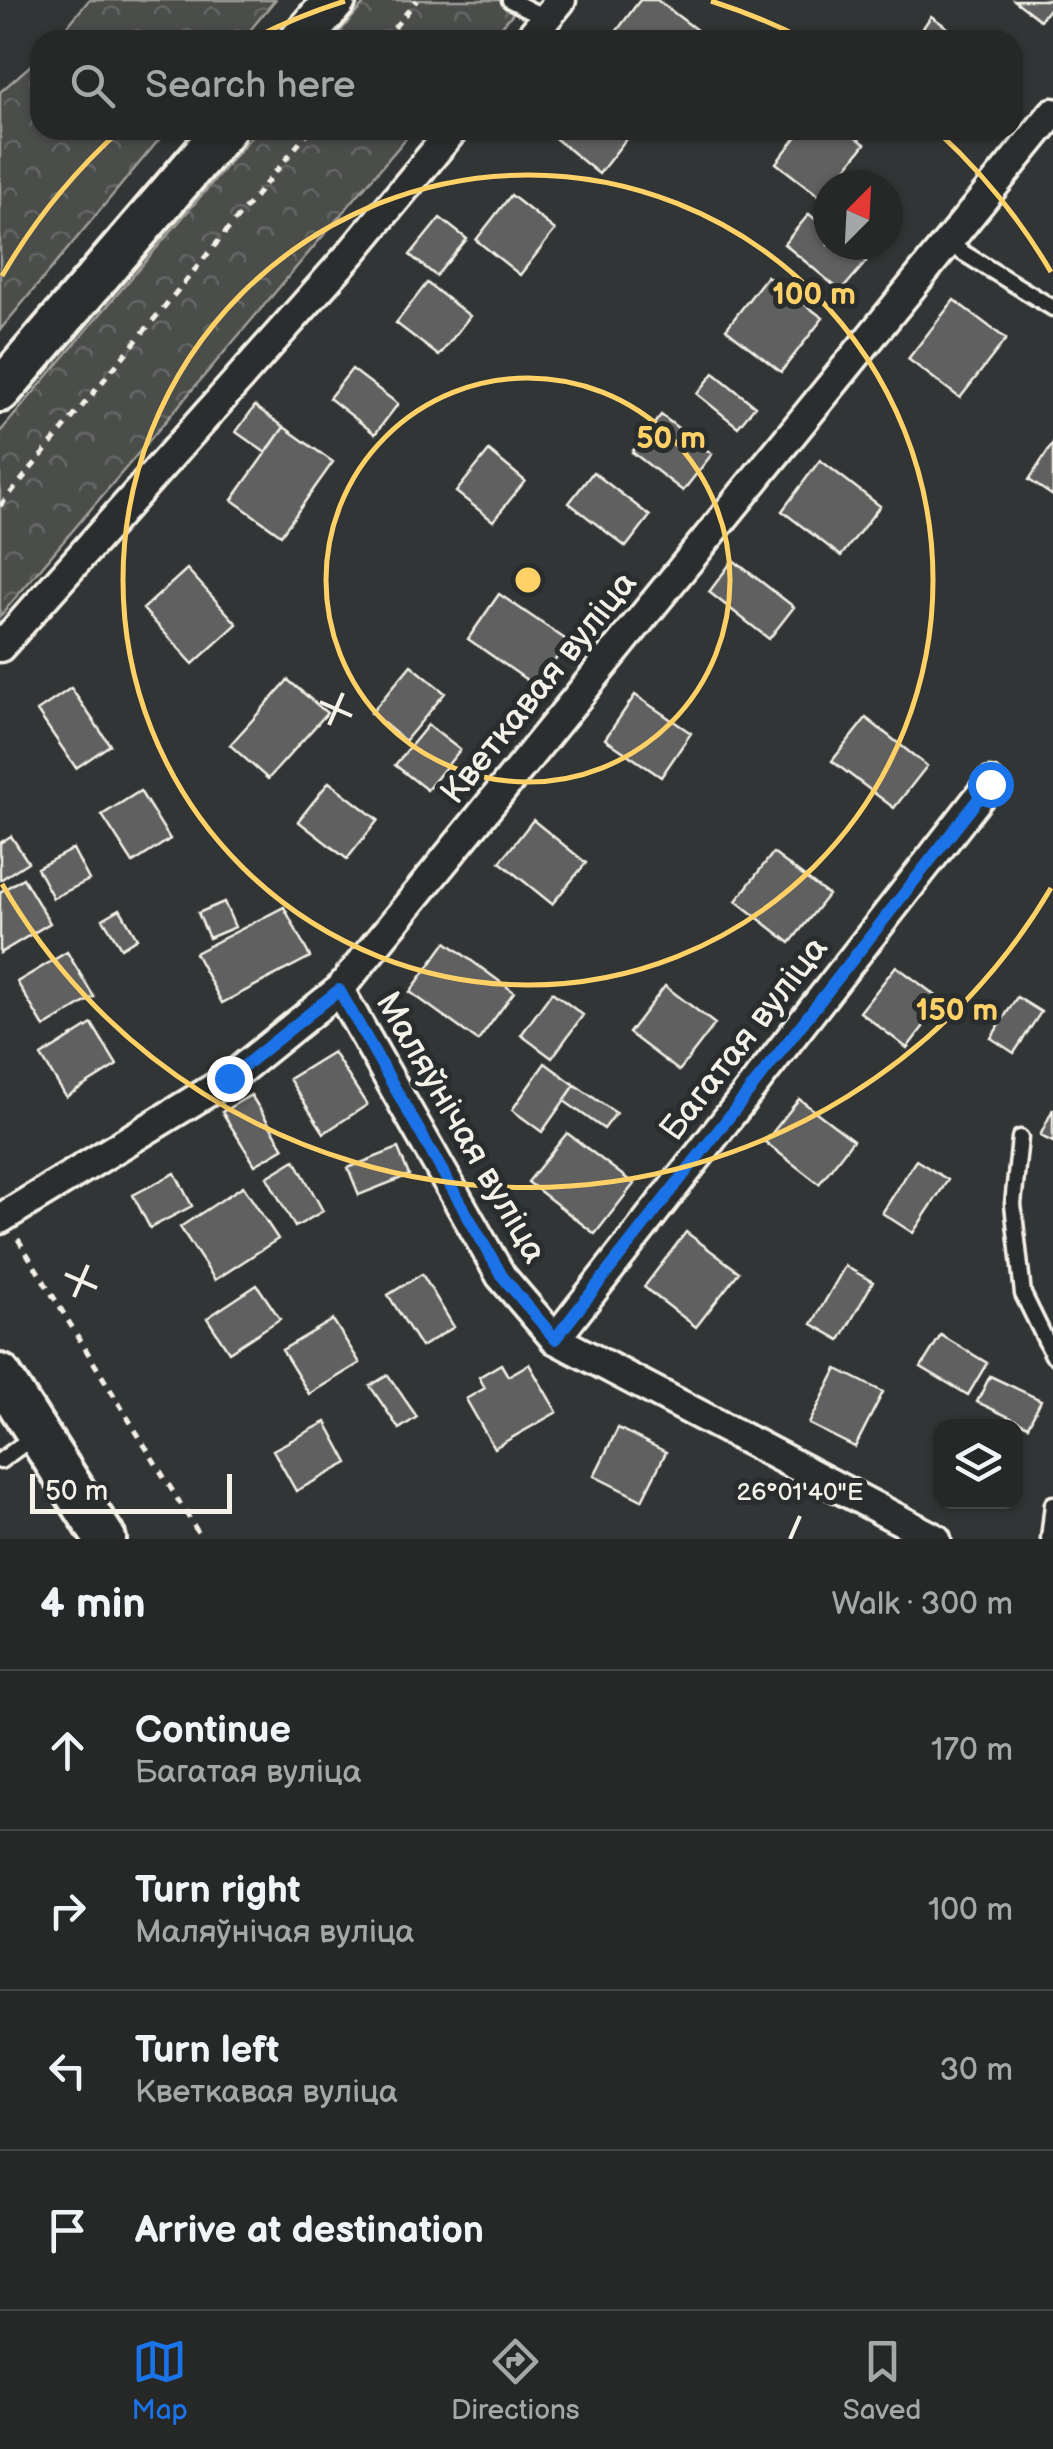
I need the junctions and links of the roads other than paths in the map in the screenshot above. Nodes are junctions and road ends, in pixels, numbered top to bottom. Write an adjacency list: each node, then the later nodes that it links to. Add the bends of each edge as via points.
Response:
1 (336, 0): 4 (main road)
2 (510, 0): 3 (lane)
3 (545, 19)
4 (310, 30)
5 (1053, 113): 8 (street, Кветкавая вуліца)
6 (215, 140): 10 (main road)
7 (445, 140): 11 (street)
8 (947, 243): 9 (lane); 13 (street, Кветкавая вуліца)
9 (1053, 308)
10 (0, 391)
11 (0, 646)
12 (990, 784): 16 (street, Багатая вуліца)
13 (339, 990): 15 (street, Кветкавая вуліца, via 229,1078); 16 (street, Маляўнічая вуліца, via 502,1276)
14 (1020, 1138): 17 (lane, via 1013,1204 1023,1294)
15 (2, 1218)
16 (555, 1339): 23 (street, Маляўнічая вуліца)
17 (1053, 1355)
18 (0, 1376): 19 (main road)
19 (38, 1434): 20 (lane); 22 (main road)
20 (0, 1461)
21 (1053, 1504): 24 (lane)
22 (105, 1539)
23 (936, 1539)
24 (1049, 1539)

